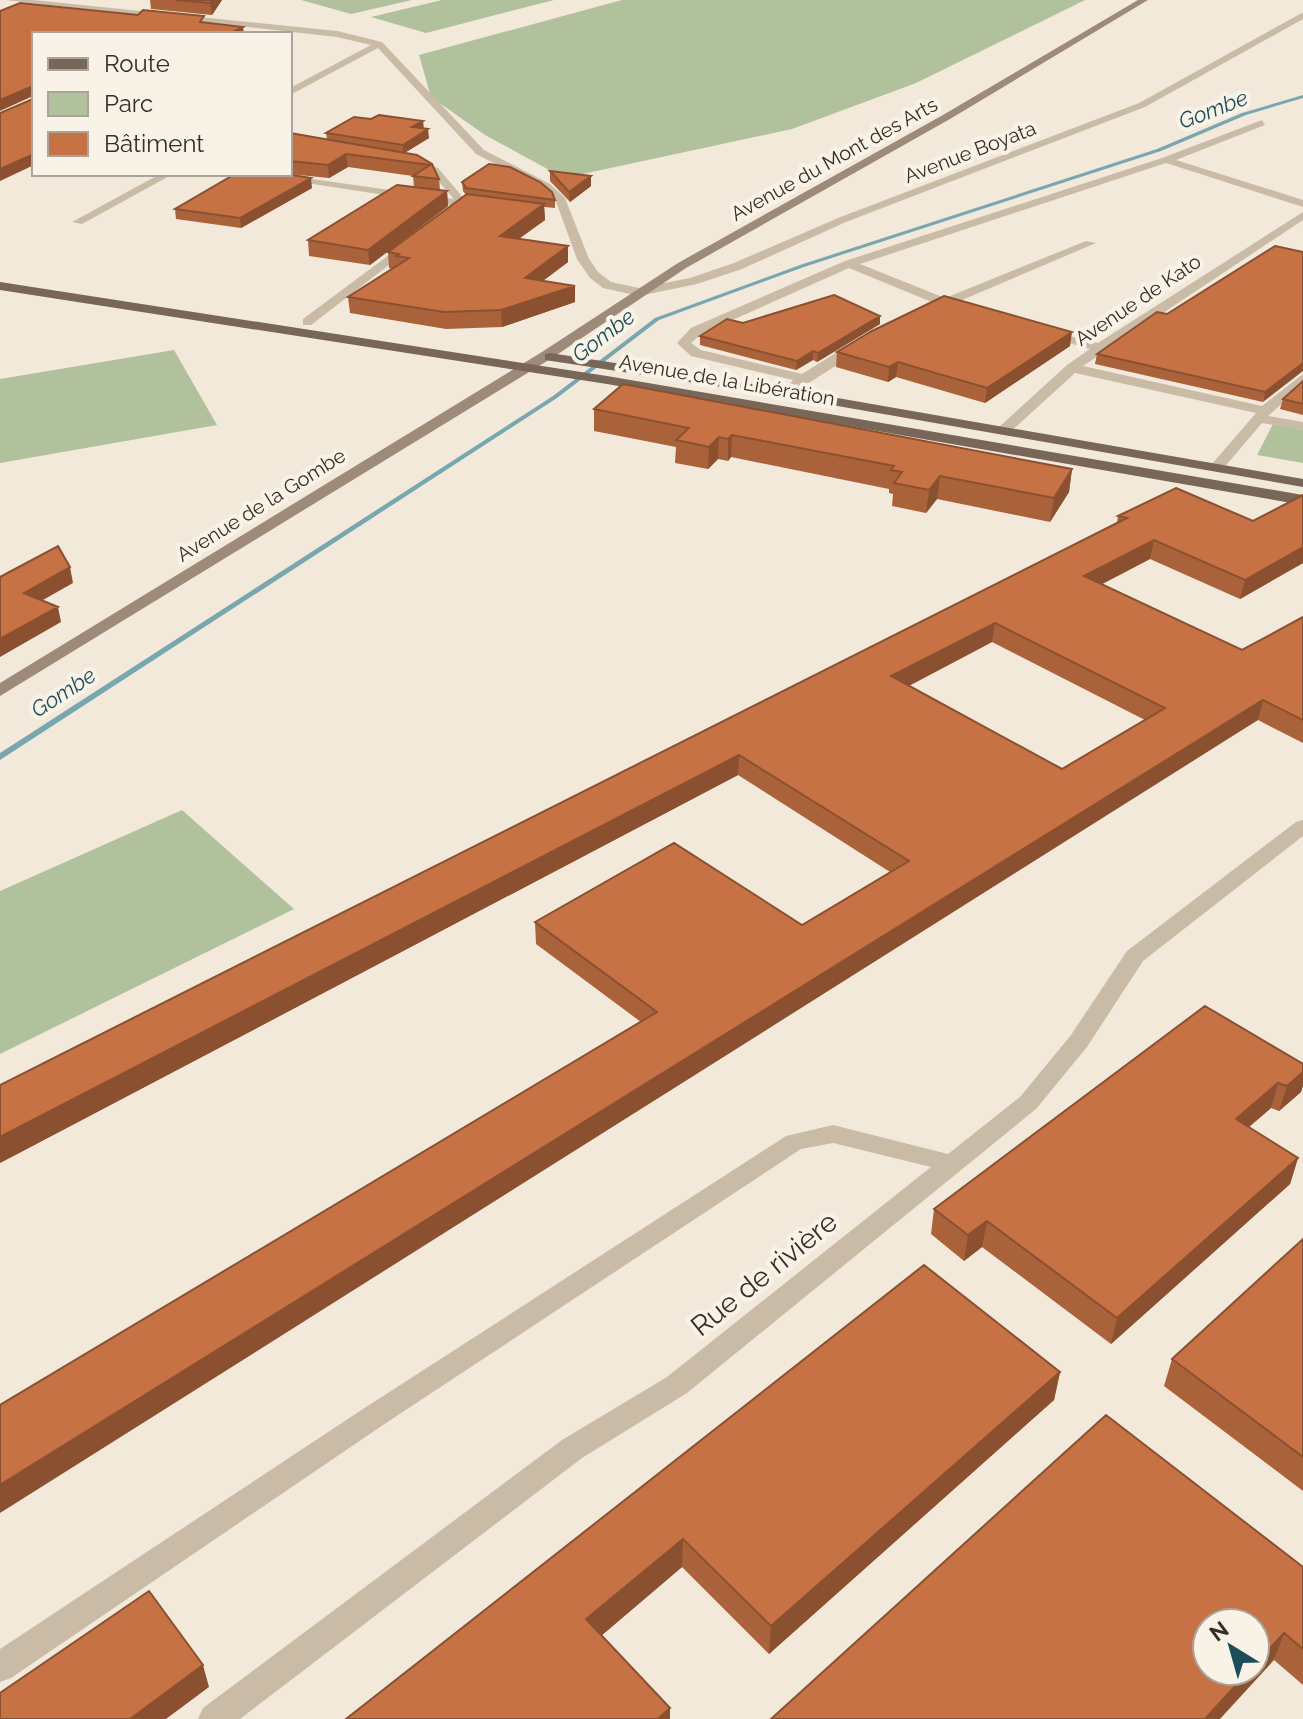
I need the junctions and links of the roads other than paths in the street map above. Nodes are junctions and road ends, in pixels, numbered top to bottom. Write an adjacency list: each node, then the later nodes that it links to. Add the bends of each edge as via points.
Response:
1 (10, 0): 3 (street); 5 (street)
2 (1144, 0): 27 (street, Avenue du Mont des Arts)
3 (0, 5)
4 (1303, 16): 27 (street, Avenue Boyata, via 1142,105 842,220 738,266)
5 (209, 20): 6 (street); 7 (street, via 352,36)
6 (189, 29)
7 (379, 44): 8 (street); 20 (street, via 480,152 538,180 560,198)
8 (292, 91)
9 (1262, 123): 11 (street)
10 (396, 158): 14 (street, via 426,163 440,172)
11 (1166, 160): 15 (street); 24 (street)
12 (164, 176): 21 (street)
13 (267, 176): 14 (street)
14 (463, 204): 16 (street); 17 (street)
15 (1303, 204)
16 (492, 207)
17 (450, 214)
18 (552, 214): 20 (street)
19 (1303, 215): 34 (street, Avenue de Kato)
20 (567, 216): 27 (street, via 594,275 615,288)
21 (78, 222)
22 (425, 233): 31 (street)
23 (1090, 243): 28 (street)
24 (849, 264): 28 (street); 39 (street, via 696,331 683,343 696,353)
25 (0, 274): 31 (main road, Avenue de la Libération)
26 (0, 286): 36 (main road, Avenue de la Libération)
27 (639, 292): 35 (street, Avenue du Mont des Arts)
28 (942, 303): 29 (street); 30 (street)
29 (971, 311)
30 (917, 315)
31 (307, 322): 35 (main road, Avenue de la Libération)
32 (1028, 327): 34 (street)
33 (868, 340): 39 (street)
34 (1100, 348): 37 (street, Avenue de Kato)
35 (546, 356): 36 (street, Avenue de la Gombe); 40 (main road, Avenue de la Libération)
36 (527, 367): 46 (main road, Avenue de la Libération); 47 (street, Avenue de la Gombe)
37 (1072, 368): 41 (street); 43 (street, Avenue de Kato)
38 (1303, 378): 41 (street)
39 (804, 379): 40 (street)
40 (786, 393): 43 (main road, Avenue de la Libération)
41 (1261, 414): 42 (street); 44 (street)
42 (1303, 426)
43 (1004, 430): 44 (main road, Avenue de la Libération)
44 (1217, 467): 45 (main road, Avenue de la Libération)
45 (1303, 483)
46 (1303, 500)
47 (0, 691)
48 (1303, 826): 49 (street, Rue de rivière, via 1135,956 1079,1041 1028,1103)
49 (953, 1164): 50 (street, via 833,1134 794,1142); 51 (street, Rue de rivière, via 677,1385 572,1449)
50 (0, 1667)
51 (214, 1719)

